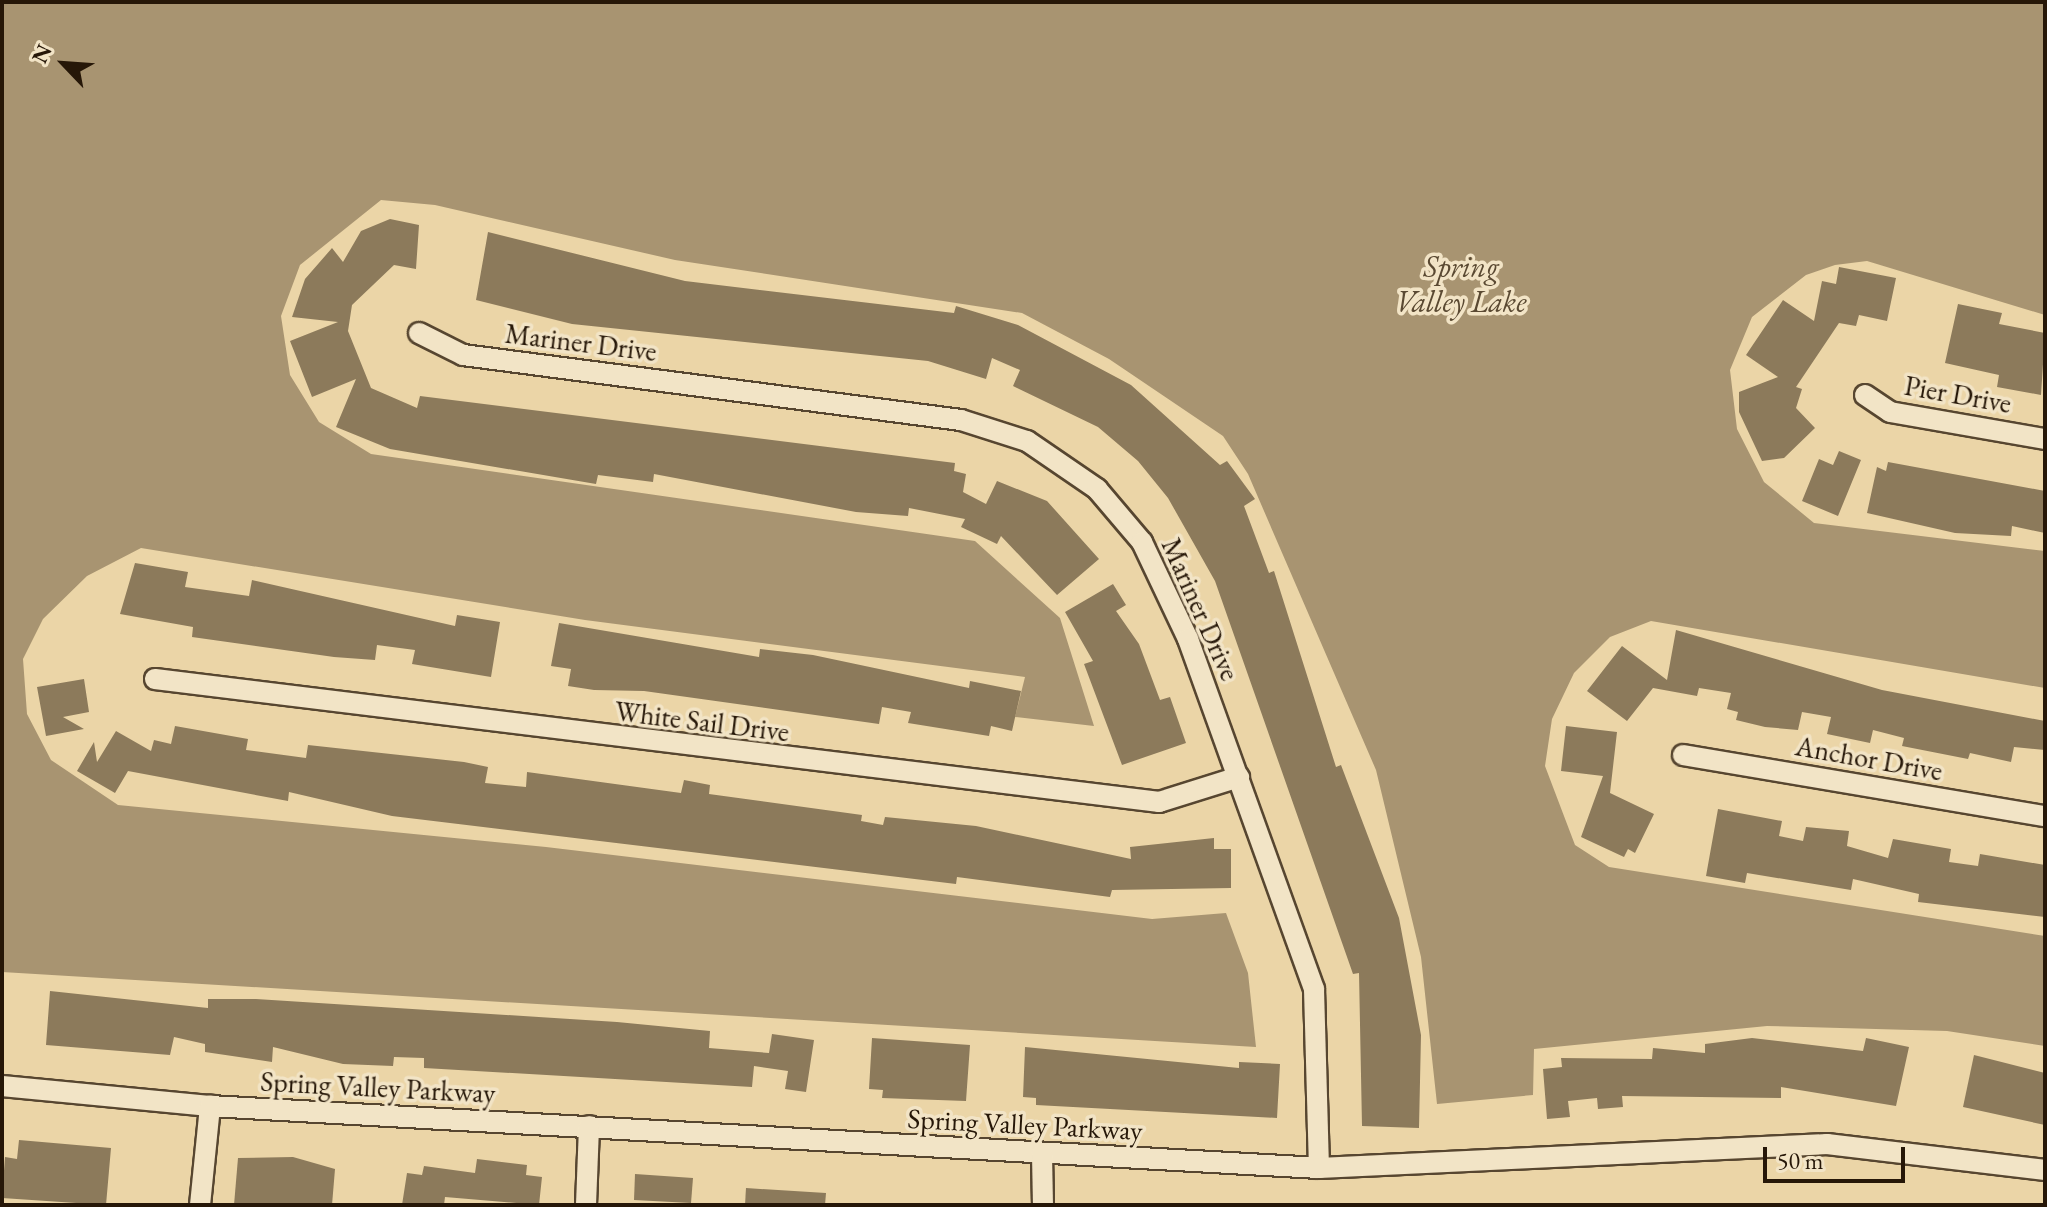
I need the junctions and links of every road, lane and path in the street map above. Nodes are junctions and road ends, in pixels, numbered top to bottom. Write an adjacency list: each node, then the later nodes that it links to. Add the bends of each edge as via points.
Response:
1 (419, 333): 6 (street, Mariner Drive, via 463,355 961,420 1027,441 1097,489 1142,542 1188,639)
2 (1865, 395): 3 (street, Pier Drive, via 1890,412)
3 (2045, 439)
4 (155, 679): 6 (street, White Sail Drive, via 1159,802)
5 (1683, 755): 7 (street, Anchor Drive)
6 (1239, 777): 12 (street, Mariner Drive, via 1314,989)
7 (2045, 816)
8 (2, 1086): 9 (street, Spring Valley Parkway)
9 (210, 1106): 10 (street, Spring Valley Parkway); 14 (street)
10 (589, 1126): 11 (street, Spring Valley Parkway); 15 (street)
11 (1042, 1154): 12 (street, Spring Valley Parkway); 16 (street)
12 (1319, 1168): 13 (street, Spring Valley Parkway, via 1827,1144)
13 (2045, 1170)
14 (200, 1205)
15 (586, 1205)
16 (1043, 1205)

